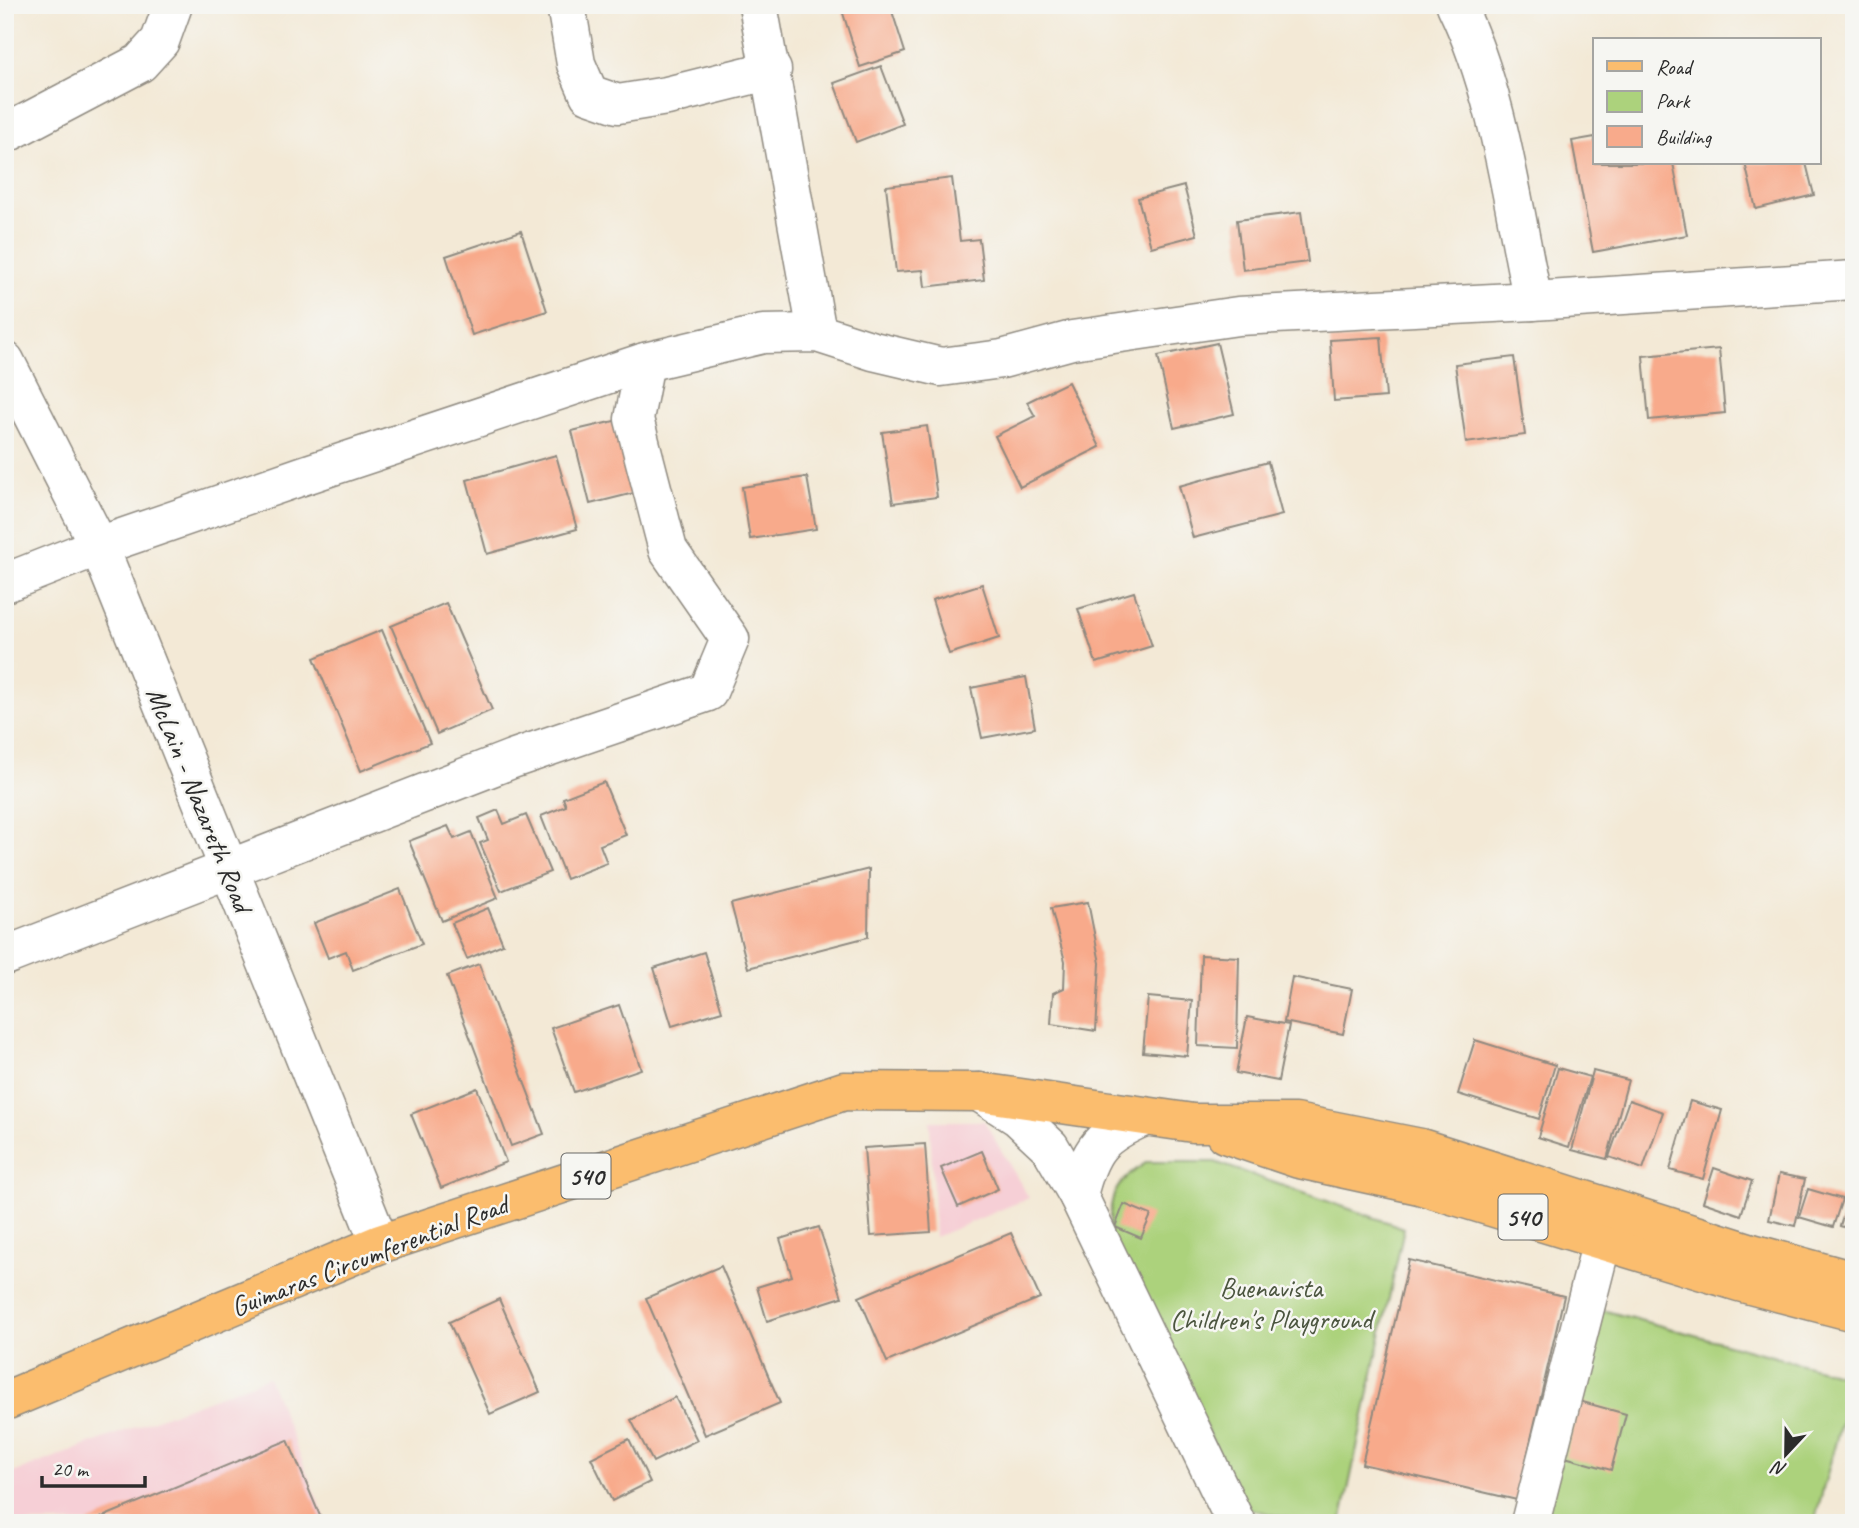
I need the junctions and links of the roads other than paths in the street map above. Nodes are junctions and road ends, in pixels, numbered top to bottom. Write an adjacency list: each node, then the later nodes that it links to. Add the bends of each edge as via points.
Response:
1 (173, 5): 6 (street, via 160,41 140,62)
2 (566, 5): 5 (street, via 576,64 589,94 618,104)
3 (758, 5): 5 (street)
4 (1455, 5): 8 (street, via 1470,35 1494,118)
5 (772, 70): 9 (street)
6 (5, 134)
7 (1854, 280): 8 (street)
8 (1534, 302): 9 (street, via 1238,316 1072,340 1002,359 941,367)
9 (817, 333): 11 (street, via 763,334)
10 (5, 361): 12 (street, McLain - Nazareth Road)
11 (645, 362): 12 (street); 14 (street, via 634,419 668,550 730,639 708,692 512,759)
12 (99, 546): 13 (street); 14 (street, McLain - Nazareth Road)
13 (5, 583)
14 (228, 868): 15 (street); 21 (street, McLain - Nazareth Road)
15 (5, 956)
16 (979, 1092): 17 (main road, Guimaras Circumferential Road / 540); 19 (street, via 1018,1117 1050,1147); 21 (main road, Guimaras Circumferential Road / 540, via 844,1091)
17 (1144, 1116): 18 (main road, Guimaras Circumferential Road / 540); 19 (street, via 1111,1132 1087,1162)
18 (1193, 1123): 20 (main road, Guimaras Circumferential Road / 540, via 1299,1158 1419,1185); 22 (main road, Guimaras Circumferential Road / 540, via 1294,1124 1421,1148 1752,1253)
19 (1077, 1195): 25 (street)
20 (1602, 1241): 23 (main road, Guimaras Circumferential Road / 540); 26 (street)
21 (380, 1244): 24 (main road, Guimaras Circumferential Road / 540)
22 (1854, 1280)
23 (1854, 1312)
24 (5, 1401)
25 (1236, 1523)
26 (1530, 1523)

